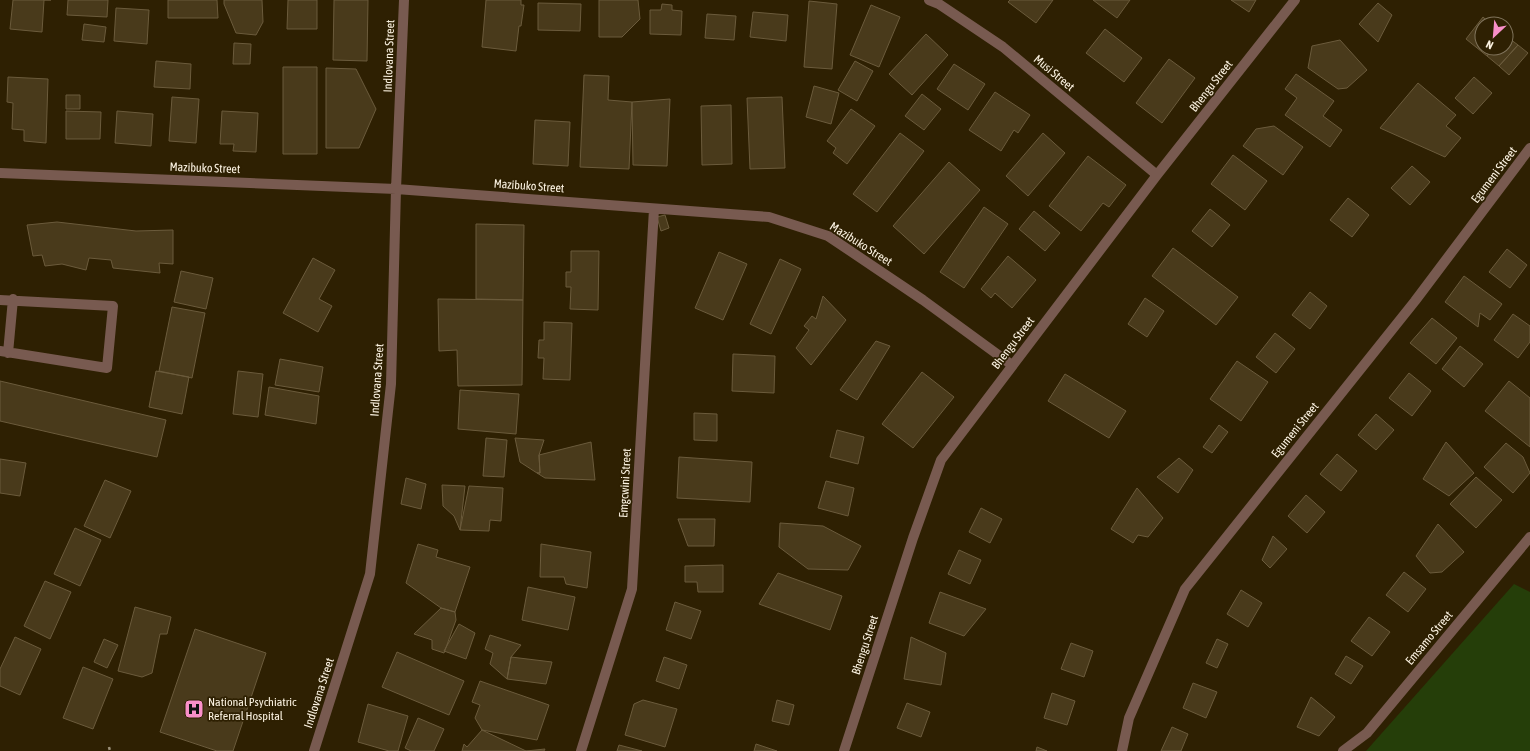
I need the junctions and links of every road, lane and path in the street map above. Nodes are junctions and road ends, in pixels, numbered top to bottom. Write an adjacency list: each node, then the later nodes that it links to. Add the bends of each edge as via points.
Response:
1 (404, 0): 7 (street, Indlovana Street)
2 (929, 0): 6 (street, Musi Street, via 1003,47)
3 (1295, 0): 6 (street, Bhengu Street)
4 (1530, 148): 19 (street, Egumeni Street, via 1415,301 1185,589 1129,718)
5 (0, 173): 7 (street, Mazibuko Street)
6 (1157, 176): 12 (street, Bhengu Street)
7 (396, 189): 8 (street, Mazibuko Street); 16 (street, Indlovana Street, via 391,384 370,574)
8 (654, 209): 12 (street, Mazibuko Street, via 769,217 828,236); 17 (street, Emgcwini Street, via 632,589)
9 (13, 299): 10 (street); 11 (street); 11 (street, via 113,306 107,368)
10 (0, 300)
11 (4, 352)
12 (1012, 364): 18 (street, Bhengu Street, via 941,460)
13 (1530, 537): 20 (street, Emsamo Street, via 1367,733)
14 (108, 747): 15 (path)
15 (110, 751)
16 (314, 751)
17 (581, 751)
18 (844, 751)
19 (1122, 751)
20 (1343, 751)

